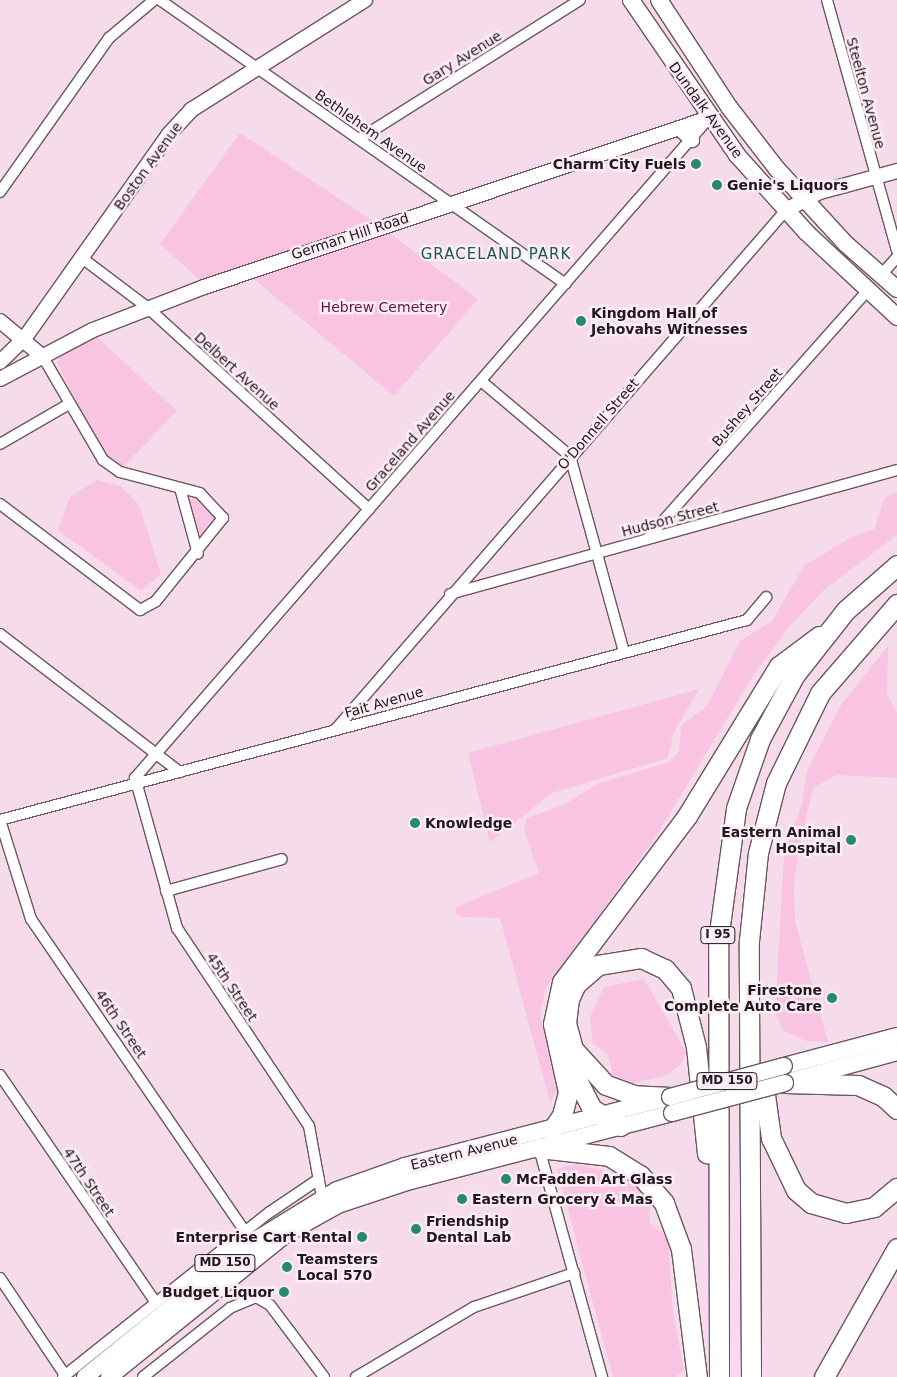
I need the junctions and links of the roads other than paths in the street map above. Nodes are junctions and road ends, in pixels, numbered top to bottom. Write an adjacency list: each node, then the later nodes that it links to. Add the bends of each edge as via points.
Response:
1 (154, 0): 15 (street, via 109,38)
2 (160, 0): 8 (street, Bethlehem Avenue)
3 (364, 0): 8 (street, Boston Avenue)
4 (580, 0): 11 (street, Gary Avenue)
5 (631, 0): 9 (main road, Dundalk Avenue)
6 (659, 0): 16 (main road, Dundalk Avenue, via 729,108)
7 (827, 0): 14 (street, Steelton Avenue)
8 (256, 68): 11 (street, Bethlehem Avenue); 22 (street, Boston Avenue, via 183,118)
9 (709, 118): 10 (street, German Hill Road); 12 (street, Graceland Avenue); 18 (main road, Dundalk Avenue)
10 (679, 128): 12 (street); 17 (street, German Hill Road)
11 (359, 139): 17 (street, Bethlehem Avenue)
12 (692, 140): 24 (street, Graceland Avenue)
13 (897, 171): 14 (street, O'Donnell Street)
14 (874, 177): 16 (street, O'Donnell Street); 20 (street, Steelton Avenue)
15 (0, 192)
16 (805, 200): 18 (street, O'Donnell Street); 19 (main road, Dundalk Avenue)
17 (450, 204): 24 (street, Bethlehem Avenue); 28 (street, German Hill Road)
18 (786, 210): 26 (main road, Dundalk Avenue); 38 (street, O'Donnell Street)
19 (846, 244): 23 (main road, Dundalk Avenue); 27 (main road, via 853,261)
20 (897, 250)
21 (897, 257): 23 (street)
22 (82, 258): 28 (street, Delbert Avenue); 31 (street, Boston Avenue)
23 (881, 275): 25 (main road, Dundalk Avenue)
24 (565, 284): 35 (street, Graceland Avenue)
25 (897, 289)
26 (867, 291): 29 (main road, Dundalk Avenue); 43 (street, Bushey Street)
27 (897, 301)
28 (148, 308): 32 (street, German Hill Road, via 92,330); 42 (street, Delbert Avenue)
29 (897, 316)
30 (0, 321): 31 (street)
31 (24, 339): 32 (street); 33 (street, Boston Avenue)
32 (43, 357): 34 (street, German Hill Road); 36 (street)
33 (0, 362)
34 (0, 379)
35 (481, 381): 38 (street); 42 (street, Graceland Avenue)
36 (69, 404): 37 (street); 40 (street, via 92,447 112,467)
37 (0, 444)
38 (570, 456): 44 (street); 47 (street, O'Donnell Street)
39 (897, 470): 43 (street, Hudson Street)
40 (180, 488): 45 (street); 45 (street, via 200,493 222,514 220,526)
41 (0, 504): 45 (street, via 140,610 156,601)
42 (369, 509): 54 (street, Graceland Avenue)
43 (647, 539): 44 (street, Hudson Street)
44 (598, 553): 47 (street, Hudson Street); 52 (street)
45 (198, 554)
46 (897, 564): 50 (highway, I 95)
47 (450, 594): 53 (street, O'Donnell Street)
48 (766, 598): 52 (street, Fait Avenue, via 747,620)
49 (897, 604): 58 (highway, I 95, via 820,693 776,783)
50 (833, 627): 61 (highway, via 779,666 687,816 562,982 553,1011); 79 (highway, I 95, via 794,676 764,731 746,773 727,849 718,940)
51 (0, 634): 54 (street)
52 (624, 652): 53 (street, Fait Avenue)
53 (335, 730): 55 (street, Fait Avenue)
54 (156, 754): 55 (street); 56 (street, Graceland Avenue, via 135,778)
55 (180, 772): 56 (street, Fait Avenue)
56 (137, 783): 57 (street, Fait Avenue); 60 (street, 45th Street)
57 (0, 820): 76 (street, 46th Street, via 31,919)
58 (758, 853): 73 (highway, via 763,1097 778,1160 796,1190 828,1210 860,1212 874,1207); 92 (highway, I 95, via 749,941)
59 (282, 859): 60 (street)
60 (166, 891): 72 (street, 45th Street, via 183,941 303,1115 314,1140)
61 (556, 1038): 67 (highway); 69 (highway, via 568,1092 562,1115)
62 (897, 1041): 63 (main road, Eastern Avenue / MD 150)
63 (784, 1074): 65 (main road, Eastern Avenue / MD 150, bridge); 66 (highway, via 858,1085 883,1096)
64 (0, 1075): 82 (street, 47th Street)
65 (671, 1105): 67 (main road, Eastern Avenue / MD 150); 68 (main road, Eastern Avenue / MD 150); 79 (highway, via 606,1085 573,1049 566,1023 569,999 576,984 598,965 628,957 653,962 674,978 687,1000 700,1072)
66 (897, 1109)
67 (600, 1117): 68 (highway); 69 (main road, Eastern Avenue / MD 150)
68 (620, 1126): 70 (main road, Eastern Avenue / MD 150)
69 (552, 1130): 71 (main road, Eastern Avenue / MD 150)
70 (540, 1148): 75 (main road, Eastern Avenue / MD 150); 80 (street); 90 (highway, via 609,1156 640,1175 664,1203 681,1248)
71 (380, 1174): 74 (main road, Eastern Avenue / MD 150); 75 (main road, via 375,1182 340,1195)
72 (319, 1179): 74 (street, 45th Street); 76 (street)
73 (897, 1188)
74 (322, 1197): 78 (main road, via 321,1206 281,1232); 85 (main road, Eastern Avenue / MD 150, via 249,1244)
75 (338, 1205): 78 (main road, Eastern Avenue / MD 150)
76 (245, 1232): 82 (street)
77 (897, 1248): 93 (highway)
78 (265, 1250): 86 (main road, Eastern Avenue / MD 150)
79 (718, 1271): 91 (highway, I 95)
80 (574, 1273): 84 (street); 89 (street, via 474,1307)
81 (0, 1278): 83 (street)
82 (156, 1303): 83 (street)
83 (64, 1376)
84 (599, 1376)
85 (84, 1377)
86 (109, 1377)
87 (143, 1377): 88 (street, via 230,1308 256,1298 270,1304)
88 (324, 1377)
89 (356, 1377)
90 (697, 1377)
91 (719, 1377)
92 (751, 1377)
93 (824, 1377)

